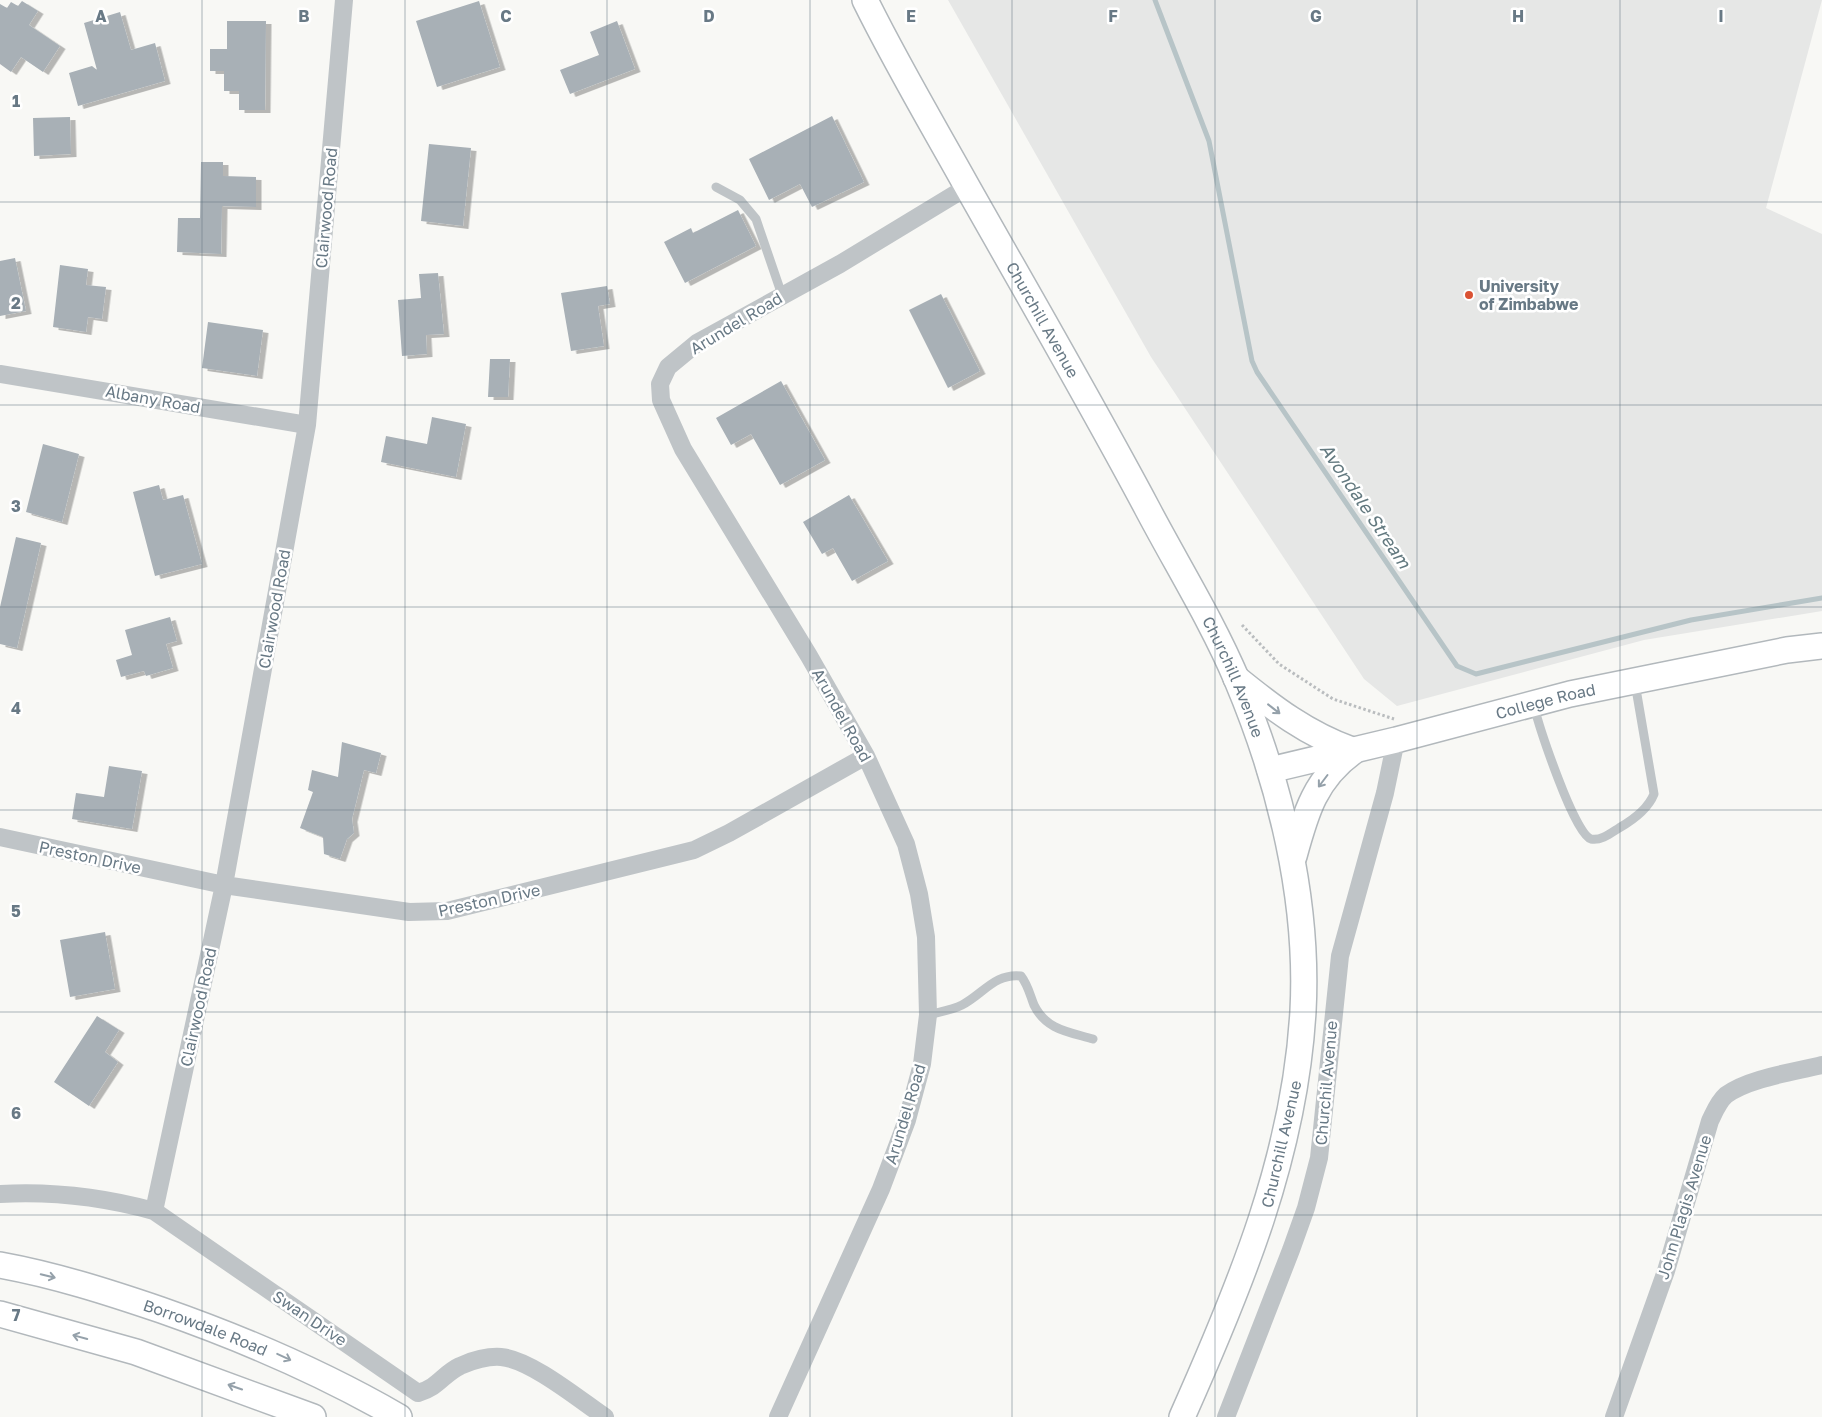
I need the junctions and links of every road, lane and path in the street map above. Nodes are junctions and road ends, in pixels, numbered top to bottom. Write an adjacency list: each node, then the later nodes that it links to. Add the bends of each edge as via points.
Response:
1 (344, 0): 7 (street, Clairwood Road)
2 (865, 0): 3 (main road, Churchill Avenue)
3 (967, 186): 5 (street, Arundel Road, via 840,264); 10 (main road, Churchill Avenue, via 1136,487)
4 (716, 187): 5 (lane, via 740,200 756,219)
5 (782, 295): 15 (street, Arundel Road, via 680,356 668,367 660,384 661,400 683,449)
6 (0, 374): 7 (street, Albany Road)
7 (307, 425): 19 (street, Clairwood Road)
8 (1242, 625): 13 (path, via 1279,664 1333,699)
9 (1822, 646): 11 (main road, College Road)
10 (1236, 678): 14 (main road, one-way to 14, via 1291,721 1330,742); 16 (main road, Churchill Avenue)
11 (1634, 681): 12 (main road, College Road); 12 (lane, via 1654,794 1651,802 1638,814 1599,839 1590,839 1584,834 1574,818 1543,739)
12 (1534, 703): 13 (main road, College Road)
13 (1396, 730): 14 (main road, College Road); 32 (street, Churchil Avenue, via 1385,793 1340,956 1315,1175 1291,1250)
14 (1355, 749): 16 (main road, College Road); 18 (main road, one-way to 18, via 1335,766 1316,791 1306,811)
15 (866, 756): 19 (street, Preston Drive, via 694,850 447,912 409,912); 20 (street, Arundel Road, via 906,844 919,894 926,937)
16 (1270, 770): 18 (main road, Churchill Avenue, via 1286,828)
17 (0, 837): 19 (street, Preston Drive)
18 (1291, 865): 31 (main road, Churchill Avenue, via 1300,917 1303,1008 1292,1107 1264,1215 1220,1332)
19 (224, 886): 24 (street, Clairwood Road)
20 (928, 1015): 21 (lane, via 960,1006 991,983 1010,975 1021,976 1040,1018 1054,1028); 30 (street, Arundel Road, via 919,1073 907,1120 888,1172)
21 (1093, 1039)
22 (1822, 1065): 33 (street, John Plagis Avenue, via 1747,1085 1727,1095 1717,1107 1666,1271)
23 (0, 1194): 24 (street, Swan Drive, via 57,1193 130,1204)
24 (154, 1211): 29 (street, Swan Drive, via 418,1393 432,1389 459,1366 484,1358 502,1357 525,1364)
25 (0, 1265): 28 (main road, Borrowdale Road, one-way to 28, via 87,1286 264,1348 350,1388)
26 (0, 1314): 27 (main road, one-way to 26, via 136,1352)
27 (313, 1417)
28 (399, 1417)
29 (605, 1417)
30 (778, 1417)
31 (1182, 1417)
32 (1226, 1417)
33 (1614, 1417)

